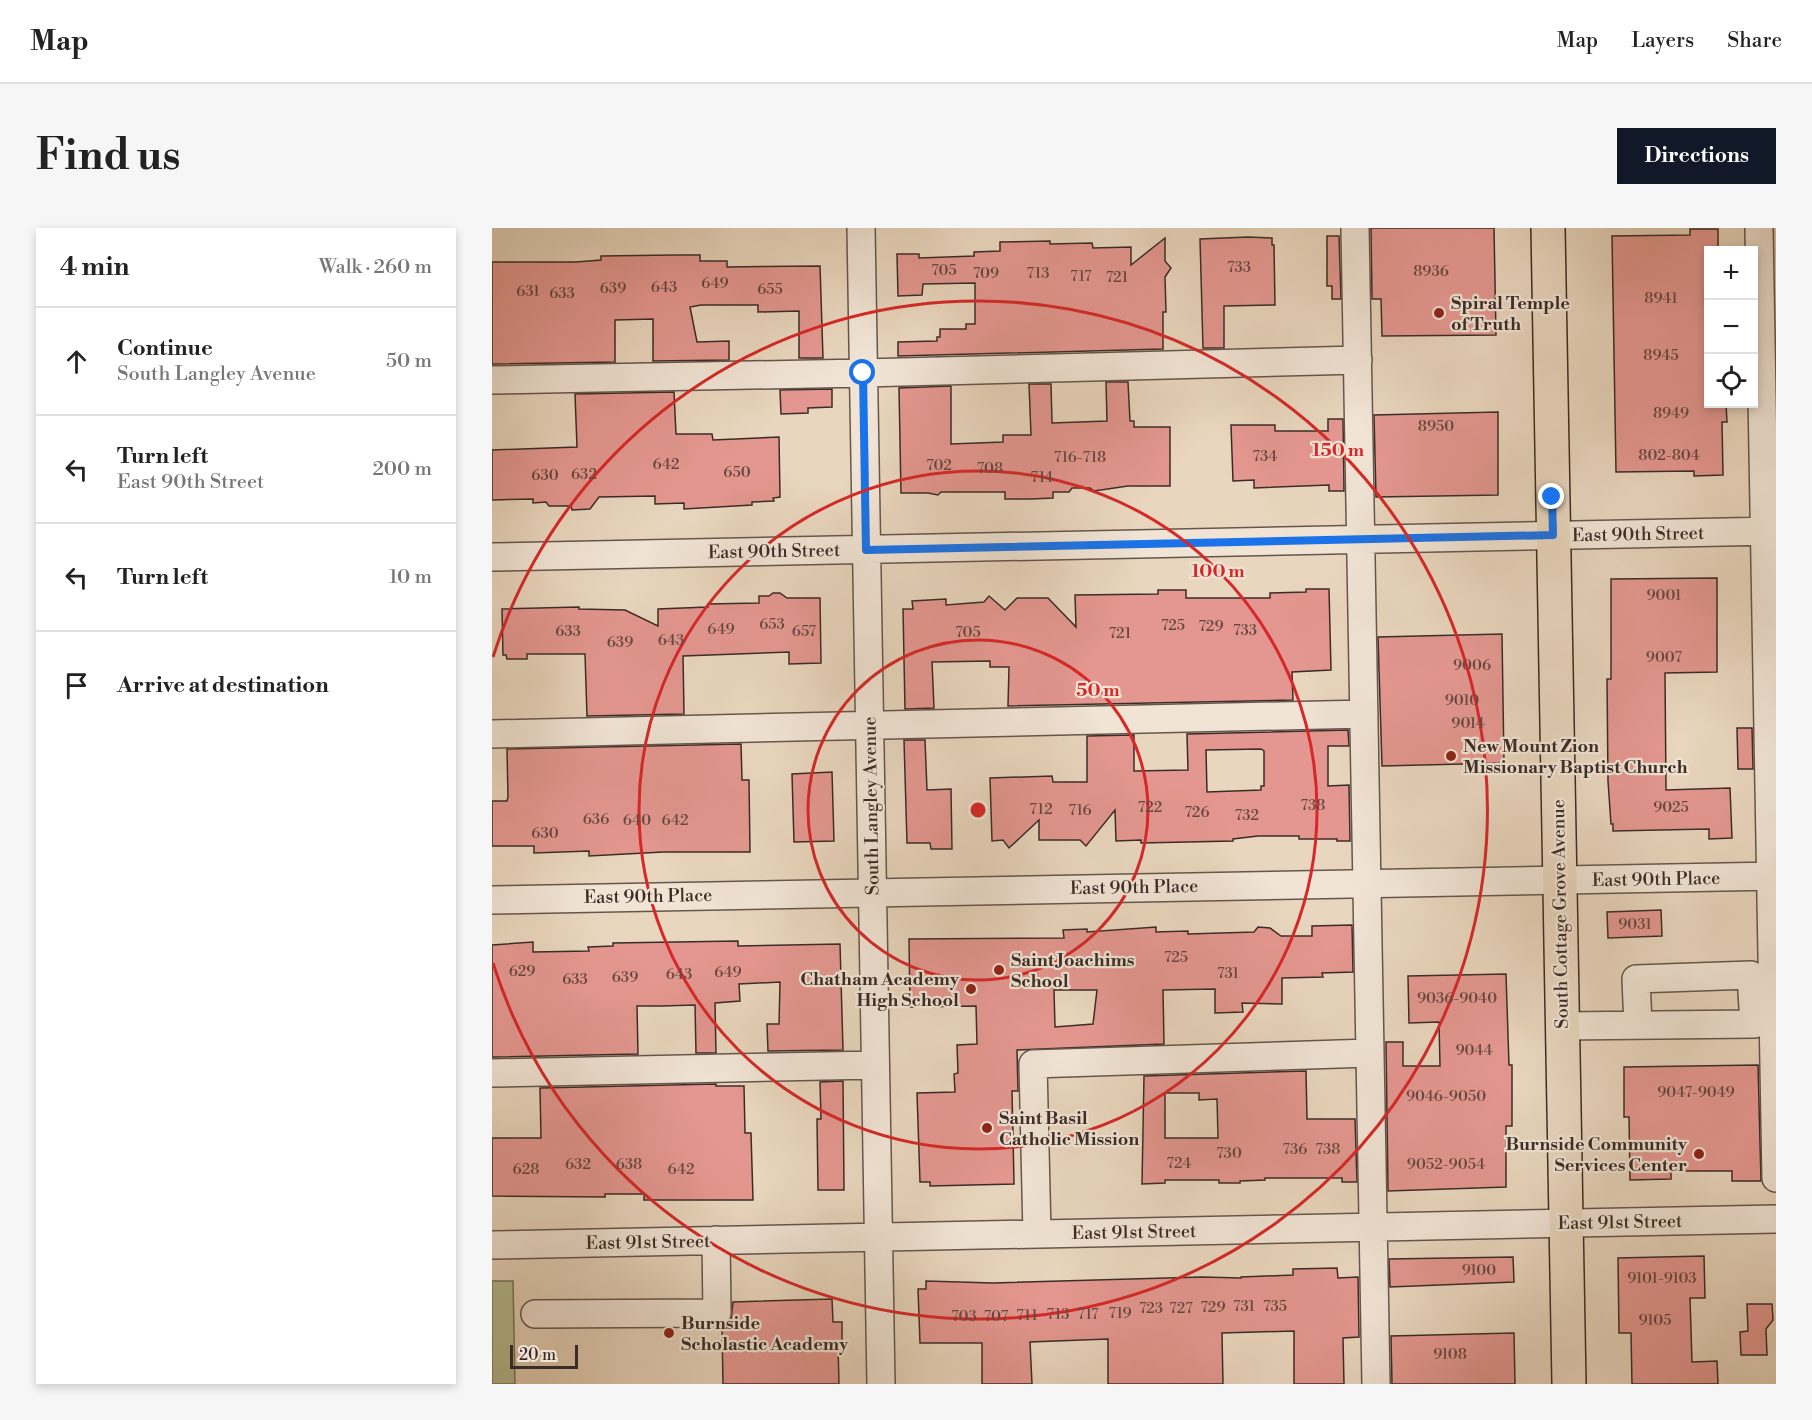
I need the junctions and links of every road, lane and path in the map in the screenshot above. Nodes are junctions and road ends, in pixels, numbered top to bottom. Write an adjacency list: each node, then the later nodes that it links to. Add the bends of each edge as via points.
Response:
1 (861, 228): 7 (street, South Langley Avenue)
2 (1355, 228): 6 (street)
3 (1548, 228): 10 (main road, South Cottage Grove Avenue)
4 (1759, 228): 5 (street)
5 (1769, 352): 9 (street)
6 (1358, 360): 7 (street); 11 (street)
7 (863, 373): 8 (street); 12 (street, South Langley Avenue)
8 (492, 380)
9 (1770, 531): 10 (street, East 90th Street); 14 (street)
10 (1553, 535): 11 (street, East 90th Street); 19 (main road, South Cottage Grove Avenue)
11 (1361, 539): 12 (street, East 90th Street); 15 (street)
12 (866, 550): 13 (street, East 90th Street); 16 (street, South Langley Avenue)
13 (492, 557)
14 (1772, 701): 18 (street)
15 (1364, 714): 16 (street); 20 (street)
16 (869, 725): 17 (street); 21 (street, South Langley Avenue)
17 (492, 734)
18 (1773, 876): 19 (street, East 90th Place); 25 (street)
19 (1560, 881): 20 (street, East 90th Place); 24 (main road, South Cottage Grove Avenue)
20 (1367, 884): 21 (street, East 90th Place); 26 (street)
21 (872, 891): 22 (street, East 90th Place); 27 (street, South Langley Avenue)
22 (492, 900)
23 (1638, 1025): 24 (street)
24 (1562, 1026): 31 (main road, South Cottage Grove Avenue)
25 (1775, 1043): 29 (street)
26 (1370, 1053): 32 (street); 33 (street, via 1033,1064)
27 (875, 1065): 28 (street); 34 (street, South Langley Avenue)
28 (492, 1073)
29 (1776, 1178)
30 (1776, 1219): 31 (street, East 91st Street)
31 (1565, 1223): 32 (street, East 91st Street); 40 (main road, South Cottage Grove Avenue)
32 (1373, 1227): 33 (street, East 91st Street); 39 (street)
33 (1037, 1234): 34 (street, East 91st Street)
34 (878, 1237): 35 (street, East 91st Street); 38 (street, South Langley Avenue)
35 (716, 1240): 36 (street, East 91st Street); 37 (street, via 717,1313)
36 (492, 1245)
37 (535, 1314)
38 (881, 1384)
39 (1376, 1384)
40 (1569, 1384)

